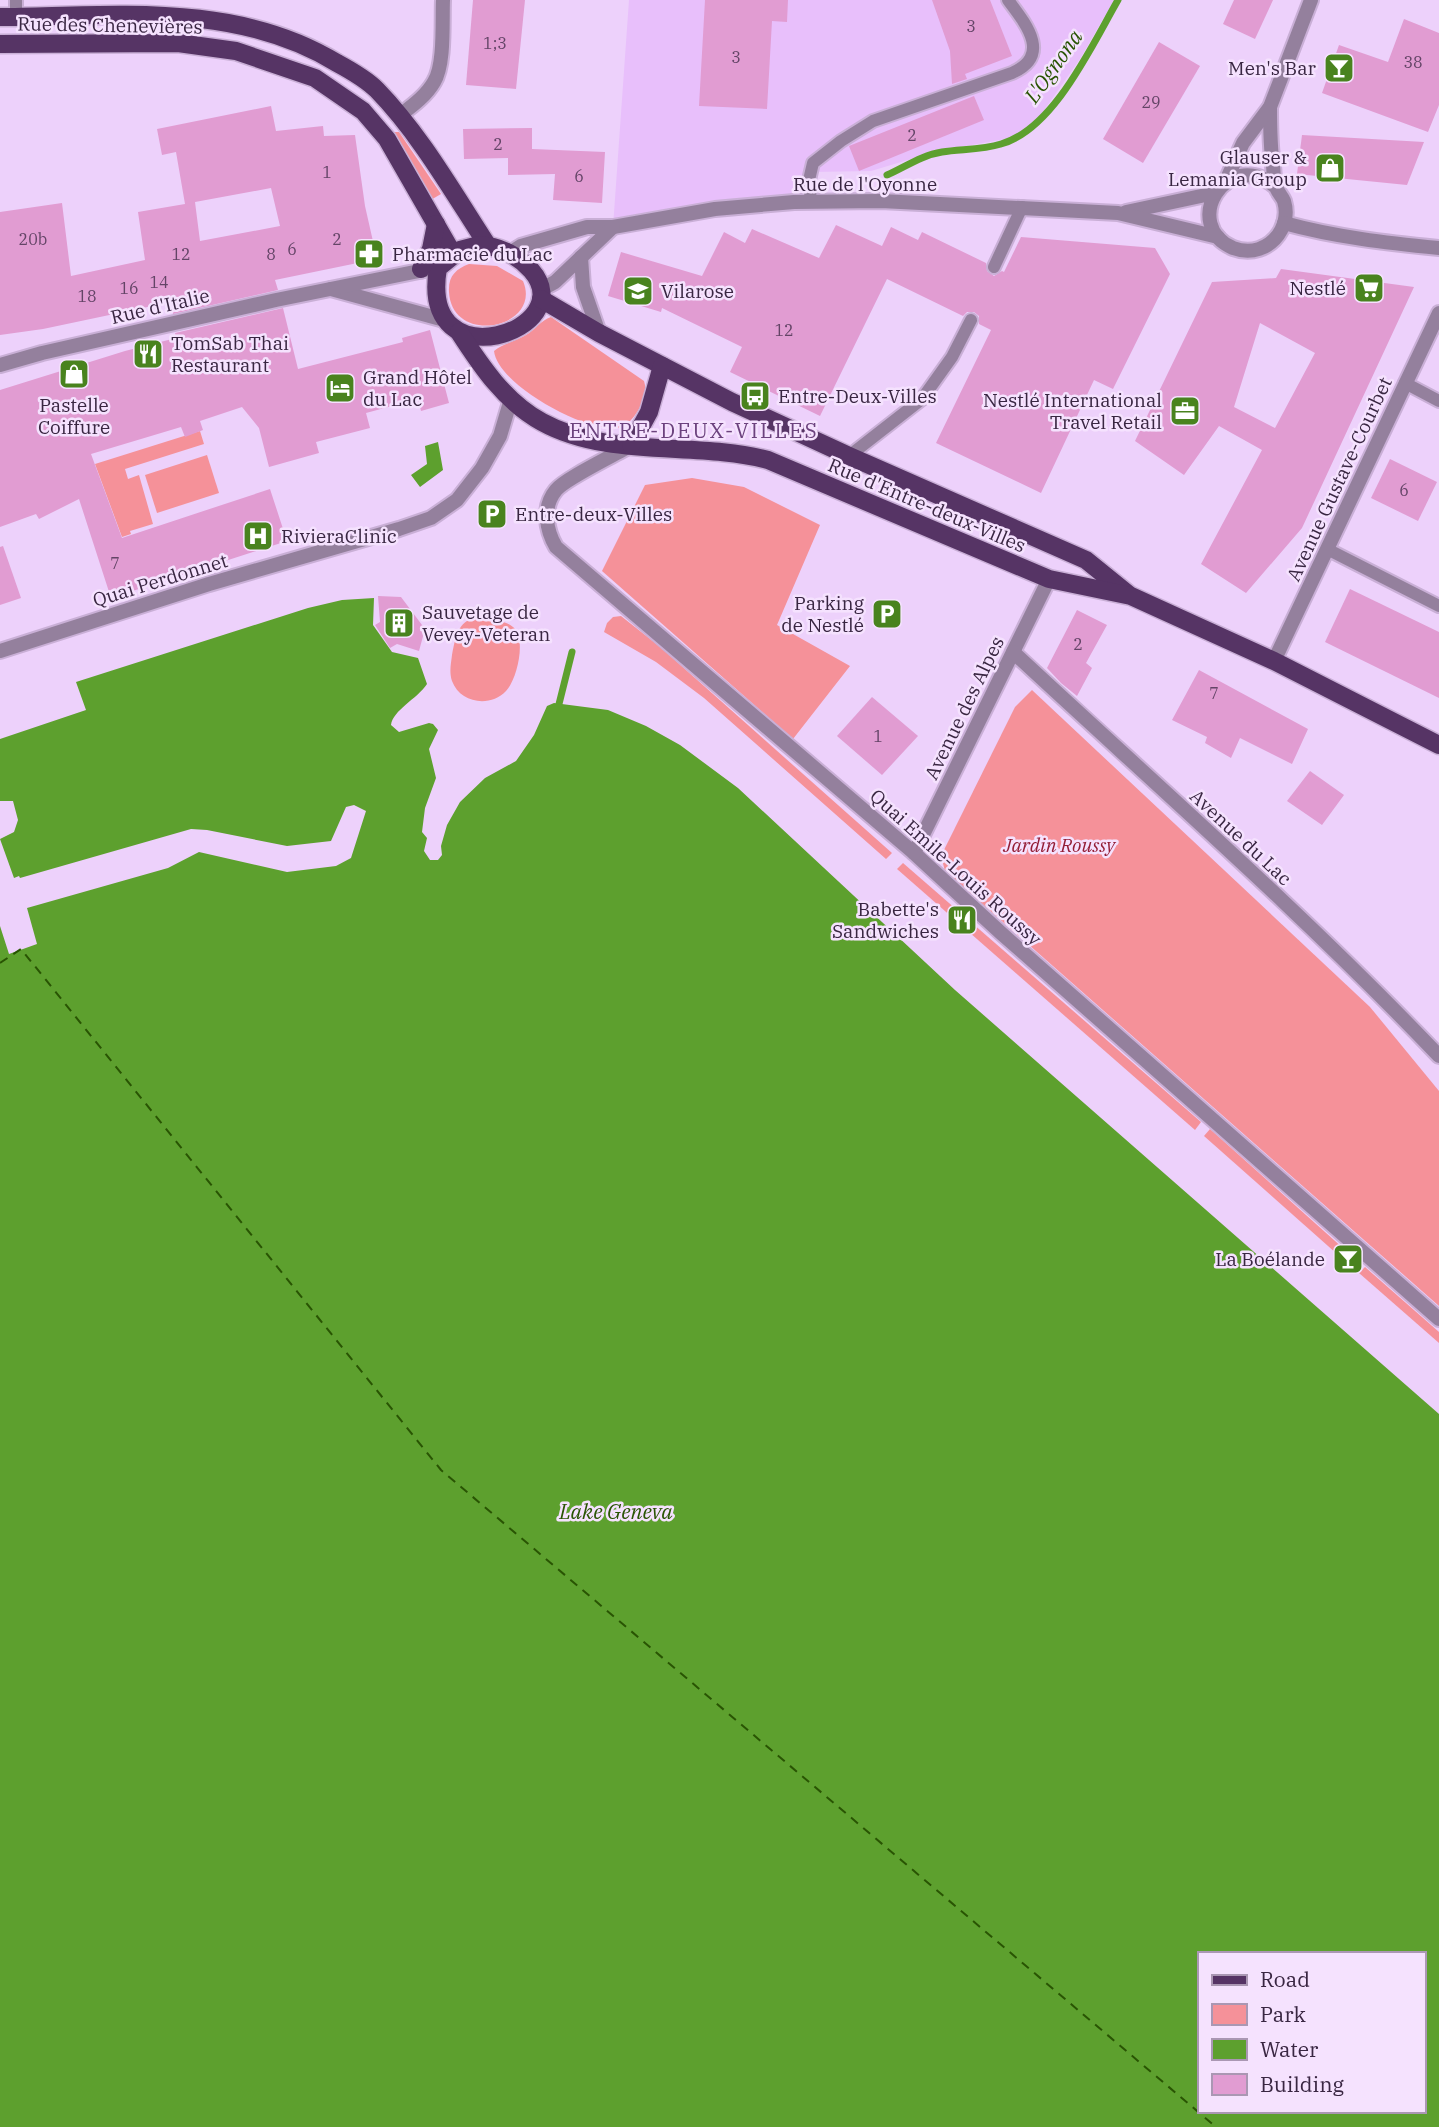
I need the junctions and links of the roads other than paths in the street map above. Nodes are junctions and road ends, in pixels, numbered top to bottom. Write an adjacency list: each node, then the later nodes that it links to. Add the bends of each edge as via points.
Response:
1 (443, 0): 7 (street, via 436,80)
2 (1009, 0): 10 (lane, via 1032,40 1028,64 858,130 813,163)
3 (1311, 0): 6 (street)
4 (11, 11): 7 (main road, Rue des Chenevières, via 205,18 271,32 324,54 360,77)
5 (0, 44): 14 (main road, Rue des Chenevières, via 178,43 236,51 315,78 377,126 398,154)
6 (1270, 107): 8 (street); 9 (street, via 1243,143)
7 (399, 116): 17 (main road, Rue des Chenevières)
8 (1276, 187): 9 (street, via 1251,175); 13 (street, via 1285,204)
9 (1220, 188): 12 (street, Rue de l'Oyonne, via 1177,203); 16 (street, via 1209,211)
10 (811, 202): 11 (street, Rue de l'Oyonne); 15 (street, Rue de l'Oyonne, via 715,209)
11 (1022, 208): 12 (street, Rue de l'Oyonne); 22 (lane)
12 (1118, 213): 16 (street, Rue de l'Oyonne)
13 (1284, 223): 16 (street, via 1271,243 1249,251 1227,245); 18 (street, via 1315,232)
14 (436, 224): 20 (main road, Rue des Chenevières); 23 (main road)
15 (613, 227): 19 (street, Rue de l'Oyonne, via 568,231); 21 (street)
16 (1218, 237)
17 (488, 246): 19 (main road); 20 (main road)
18 (1439, 248)
19 (510, 253): 25 (main road, via 536,276)
20 (453, 254): 23 (main road)
21 (581, 257): 25 (street); 29 (street, via 583,287)
22 (994, 267)
23 (429, 269): 24 (street, Rue d'Italie); 28 (main road, via 436,279 438,302)
24 (329, 289): 28 (street, Rue d'Italie); 30 (street, Rue d'Italie)
25 (541, 295): 28 (main road, via 533,316 511,332 482,338); 29 (main road, Rue d'Entre-deux-Villes)
26 (1439, 313): 32 (street, Avenue Gustave-Courbet)
27 (971, 320): 36 (lane, via 922,399)
28 (454, 327): 33 (main road, Rue d'Entre-deux-Villes)
29 (599, 333): 31 (main road, Rue d'Entre-deux-Villes)
30 (0, 365)
31 (662, 366): 35 (main road, via 649,412); 36 (main road, Rue d'Entre-deux-Villes)
32 (1405, 383): 34 (lane); 37 (street, Avenue Gustave-Courbet)
33 (511, 399): 35 (main road, Rue d'Entre-deux-Villes, via 542,422 574,436); 41 (street, Quai Perdonnet, via 500,436 482,468 457,500 431,518)
34 (1439, 401)
35 (632, 445): 38 (main road, Rue d'Entre-deux-Villes, via 739,453 768,460); 45 (street, Quai Emile-Louis Roussy, via 555,491 547,518 556,547)
36 (849, 456): 39 (main road, Rue d'Entre-deux-Villes, via 1086,560)
37 (1327, 549): 40 (lane); 43 (street, Avenue Gustave-Courbet)
38 (1049, 579): 39 (main road, Rue d'Entre-deux-Villes); 42 (street, Avenue des Alpes)
39 (1130, 596): 43 (main road, Rue d'Entre-deux-Villes)
40 (1439, 606)
41 (0, 651)
42 (1013, 652): 45 (street, Avenue des Alpes); 46 (street, Avenue du Lac, via 1287,906)
43 (1274, 661): 44 (main road, Rue d'Entre-deux-Villes)
44 (1439, 746)
45 (914, 853): 47 (street, Quai Emile-Louis Roussy)
46 (1439, 1056)
47 (1439, 1318)

